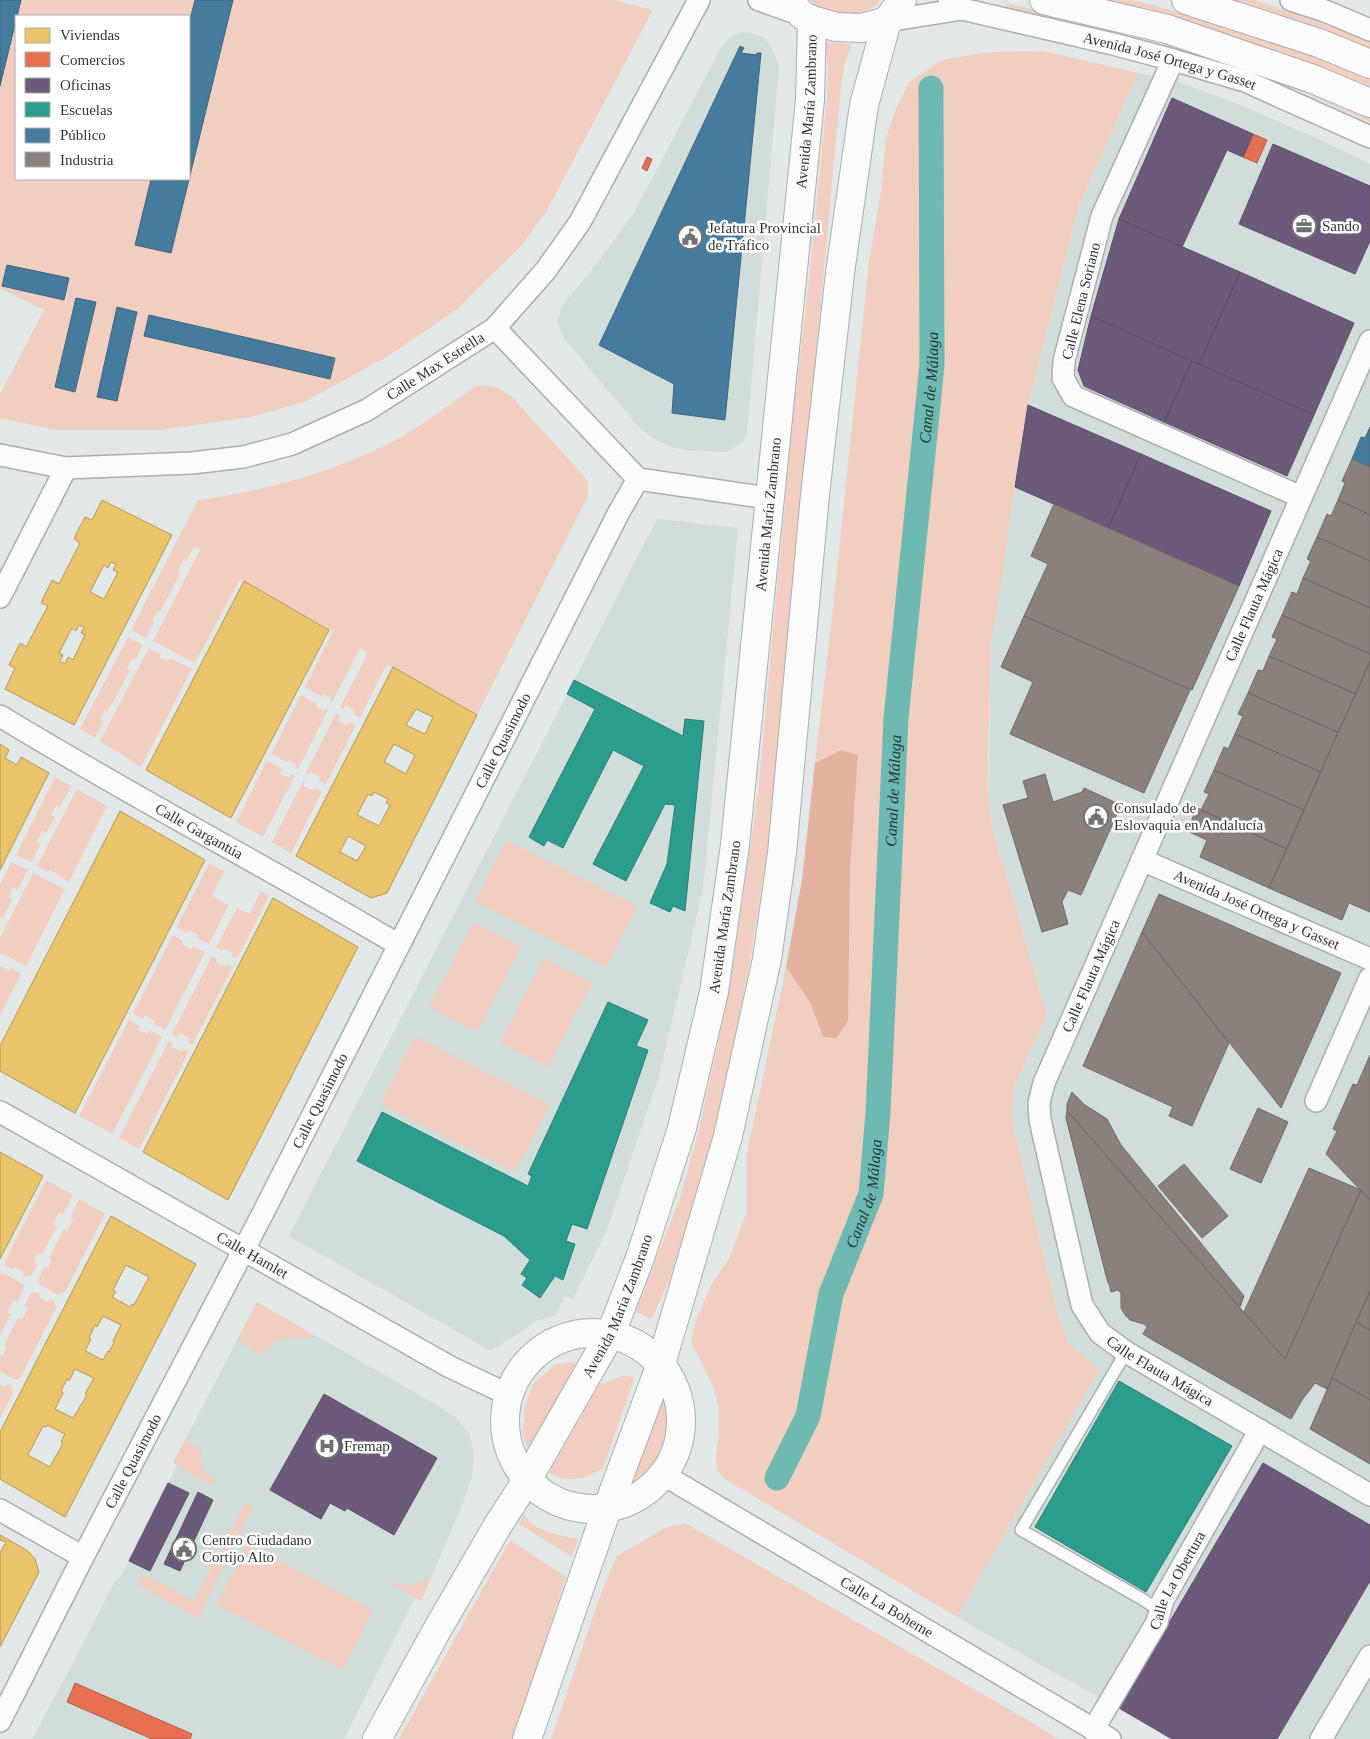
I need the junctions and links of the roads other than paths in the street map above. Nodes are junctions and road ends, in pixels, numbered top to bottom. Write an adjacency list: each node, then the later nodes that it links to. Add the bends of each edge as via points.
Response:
1 (699, 0): 14 (street, Calle Max Estrella, via 580,222 546,270)
2 (759, 0): 8 (street)
3 (1044, 0): 12 (main road, Avenida José Ortega y Gasset, via 1167,29)
4 (1186, 0): 11 (main road, via 1319,43)
5 (1291, 0): 9 (street)
6 (955, 4): 7 (street, Avenida José Ortega y Gasset); 10 (street, Avenida José Ortega y Gasset)
7 (894, 11): 8 (main road, via 862,28 836,27); 32 (main road, via 864,105 840,273 814,505 782,852 767,960 728,1136)
8 (801, 12): 20 (main road, Avenida María Zambrano, via 810,107)
9 (1370, 30)
10 (1173, 60): 13 (street, Avenida José Ortega y Gasset, via 1245,81); 19 (street, Calle Elena Soriano, via 1102,216 1064,361 1063,378 1073,396)
11 (1370, 64)
12 (1370, 103)
13 (1370, 136)
14 (495, 328): 17 (street, Calle Max Estrella, via 367,410 292,444 243,457 200,462); 18 (street)
15 (1370, 341): 19 (street, Calle Flauta Mágica)
16 (0, 455): 17 (street, Calle Max Estrella)
17 (66, 468): 21 (street)
18 (638, 479): 20 (street); 24 (street, Calle Quasimodo)
19 (1301, 497): 23 (street, Calle Flauta Mágica)
20 (769, 498): 30 (main road, Avenida María Zambrano, via 735,845 714,992 682,1128 640,1258)
21 (0, 597)
22 (0, 716): 24 (street, Calle Gargantúa)
23 (1142, 860): 25 (street, Avenida José Ortega y Gasset); 31 (street, Calle Flauta Mágica, via 1044,1083 1039,1103 1040,1120 1082,1305 1100,1334)
24 (399, 945): 29 (street, Calle Quasimodo)
25 (1370, 959)
26 (1370, 978): 27 (street)
27 (1316, 1101)
28 (0, 1112): 29 (street, Calle Hamlet)
29 (244, 1251): 33 (street, Calle Hamlet, via 450,1367); 40 (street, Calle Quasimodo)
30 (611, 1334): 32 (main road, via 638,1344); 33 (main road, via 584,1332 552,1342 537,1351 519,1370); 36 (main road, Avenida María Zambrano)
31 (1126, 1352): 34 (street, Calle Flauta Mágica); 41 (lane, via 1021,1530)
32 (661, 1364): 35 (main road, via 674,1384 681,1407 681,1431 676,1454); 38 (main road)
33 (508, 1394): 36 (main road, via 504,1424 511,1454)
34 (1260, 1430): 37 (street, Calle Flauta Mágica); 41 (street, Calle La Obertura, via 1163,1600)
35 (664, 1475): 38 (main road, via 648,1491); 44 (street, Calle La Boheme)
36 (527, 1480): 38 (main road, via 543,1494 563,1504); 45 (main road, Avenida María Zambrano, via 437,1630)
37 (1370, 1495)
38 (606, 1509): 46 (main road)
39 (0, 1510): 40 (street)
40 (83, 1557): 43 (street, Calle Quasimodo)
41 (1160, 1611): 44 (street, Calle La Obertura)
42 (1370, 1656): 47 (street)
43 (0, 1722)
44 (1102, 1734)
45 (377, 1739)
46 (527, 1739)
47 (1321, 1739)

